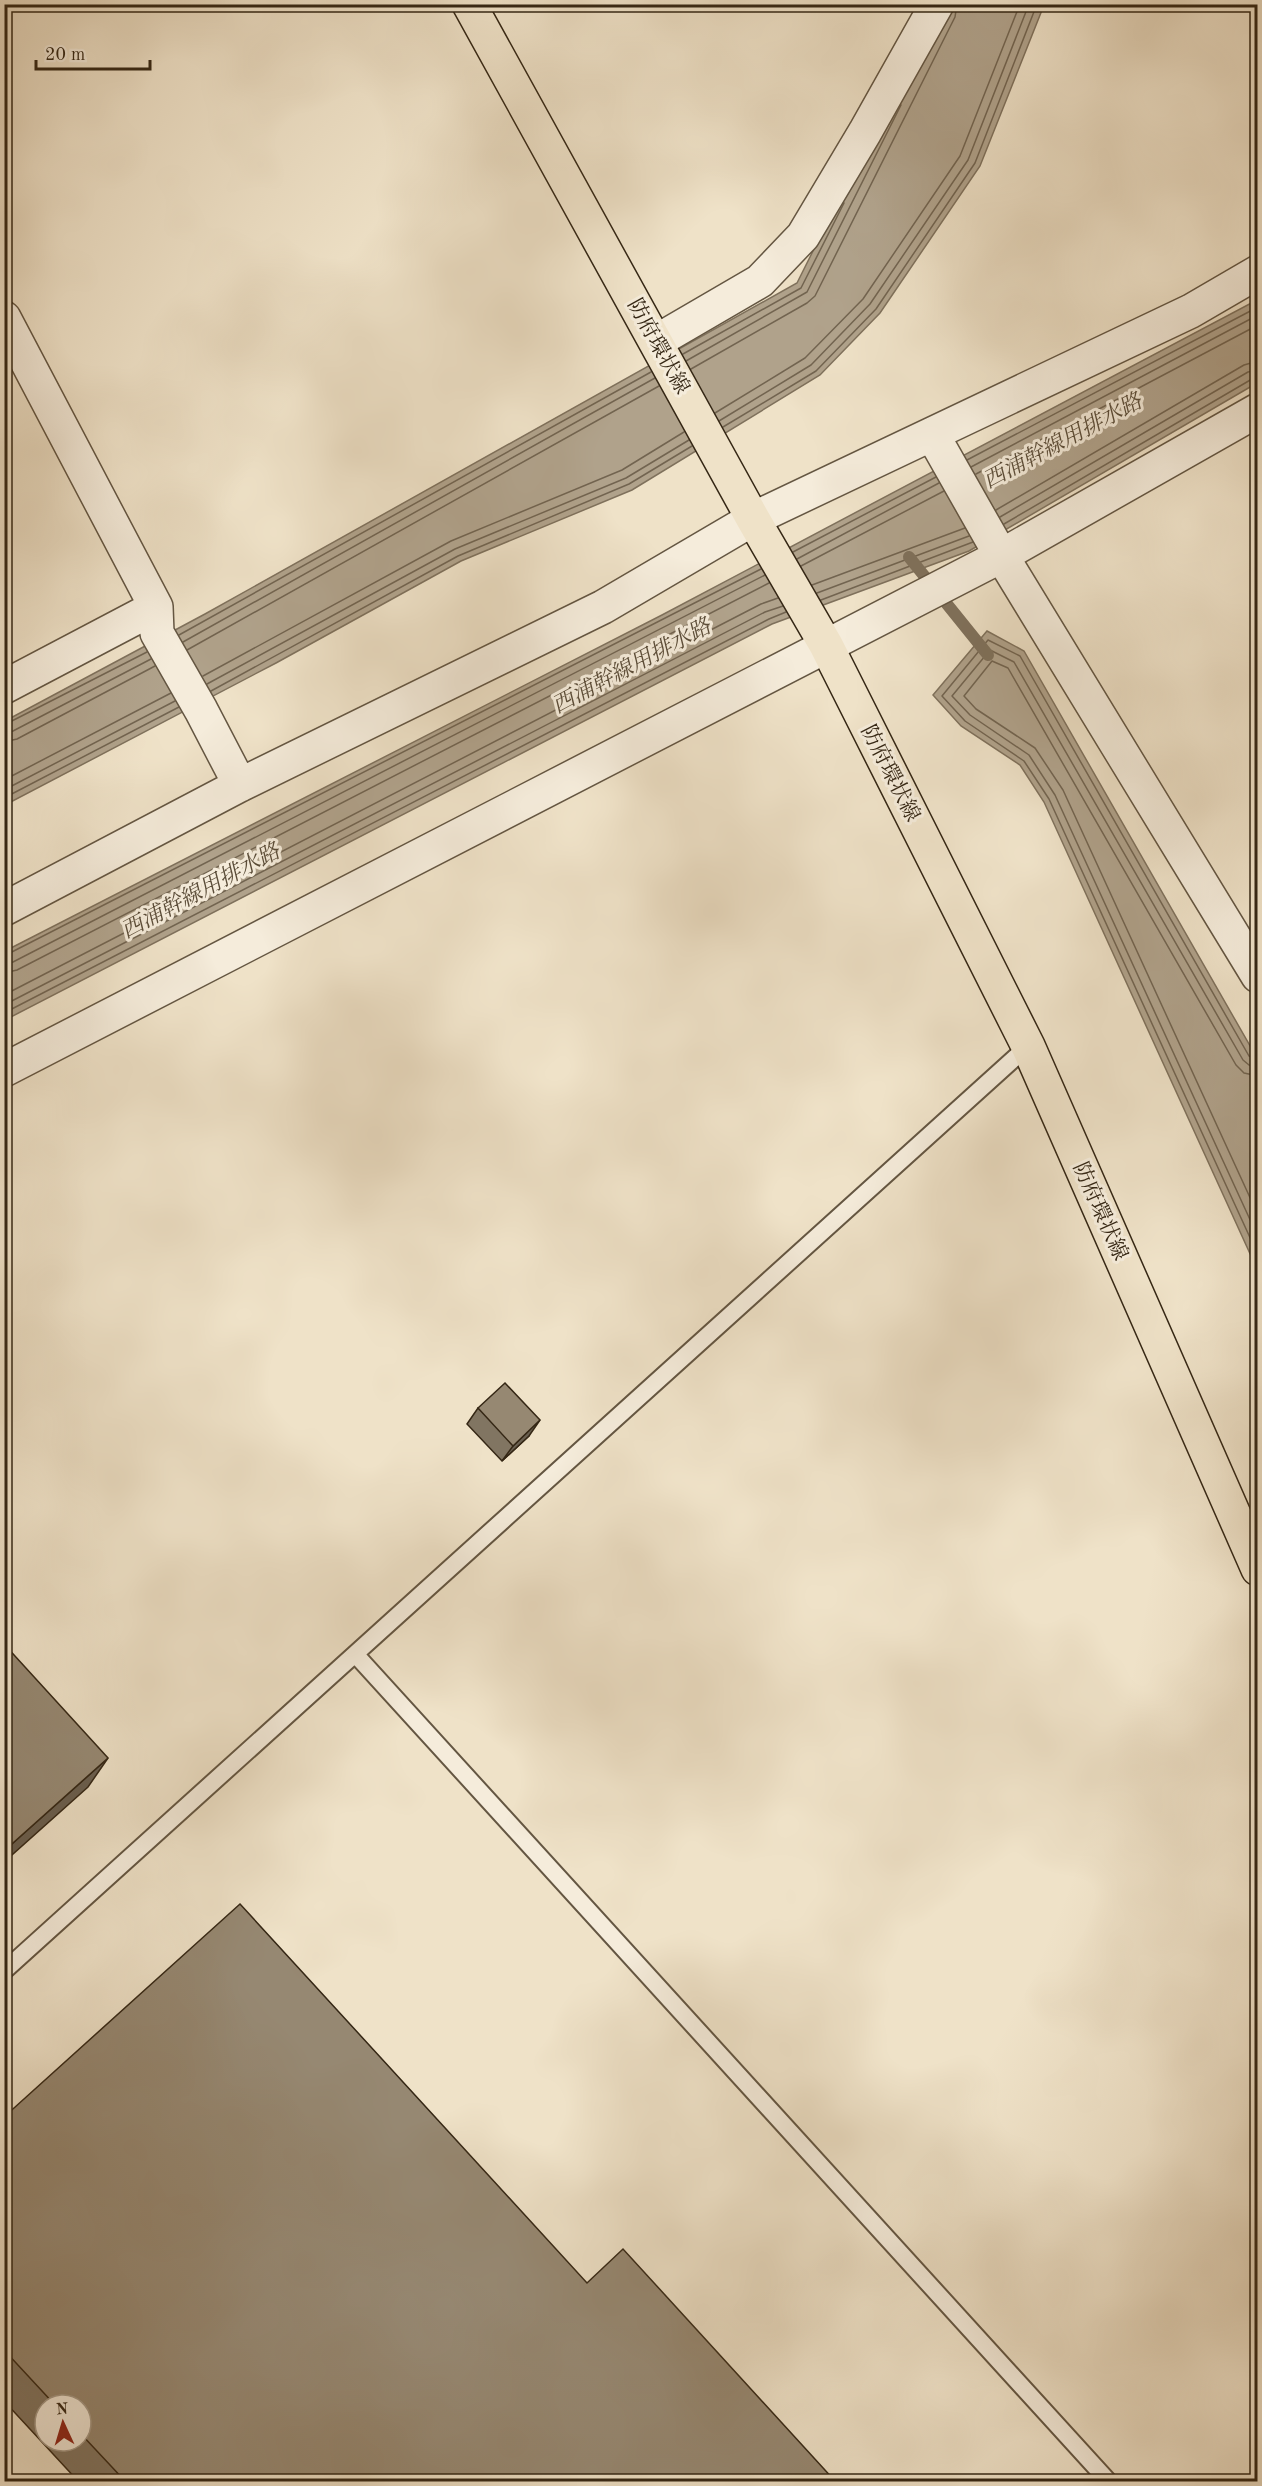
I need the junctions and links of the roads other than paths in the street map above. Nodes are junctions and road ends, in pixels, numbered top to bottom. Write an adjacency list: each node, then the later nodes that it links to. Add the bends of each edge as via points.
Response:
1 (469, 4): 5 (main road, 防府環状線)
2 (937, 4): 5 (street, via 802,236 760,282)
3 (1257, 272): 7 (street)
4 (4, 318): 10 (street)
5 (657, 341): 8 (main road, 防府環状線)
6 (1257, 410): 9 (street)
7 (940, 447): 8 (street); 9 (street)
8 (759, 530): 11 (main road, 防府環状線); 13 (street)
9 (998, 550): 11 (street); 15 (street)
10 (156, 620): 12 (street); 13 (street)
11 (819, 635): 16 (main road, 防府環状線); 17 (street)
12 (4, 687)
13 (240, 785): 14 (street)
14 (4, 909)
15 (1257, 976)
16 (1028, 1046): 18 (main road, 防府環状線); 19 (lane)
17 (4, 1070)
18 (1257, 1569)
19 (356, 1655): 20 (lane); 21 (lane)
20 (4, 1971)
21 (1109, 2481)

